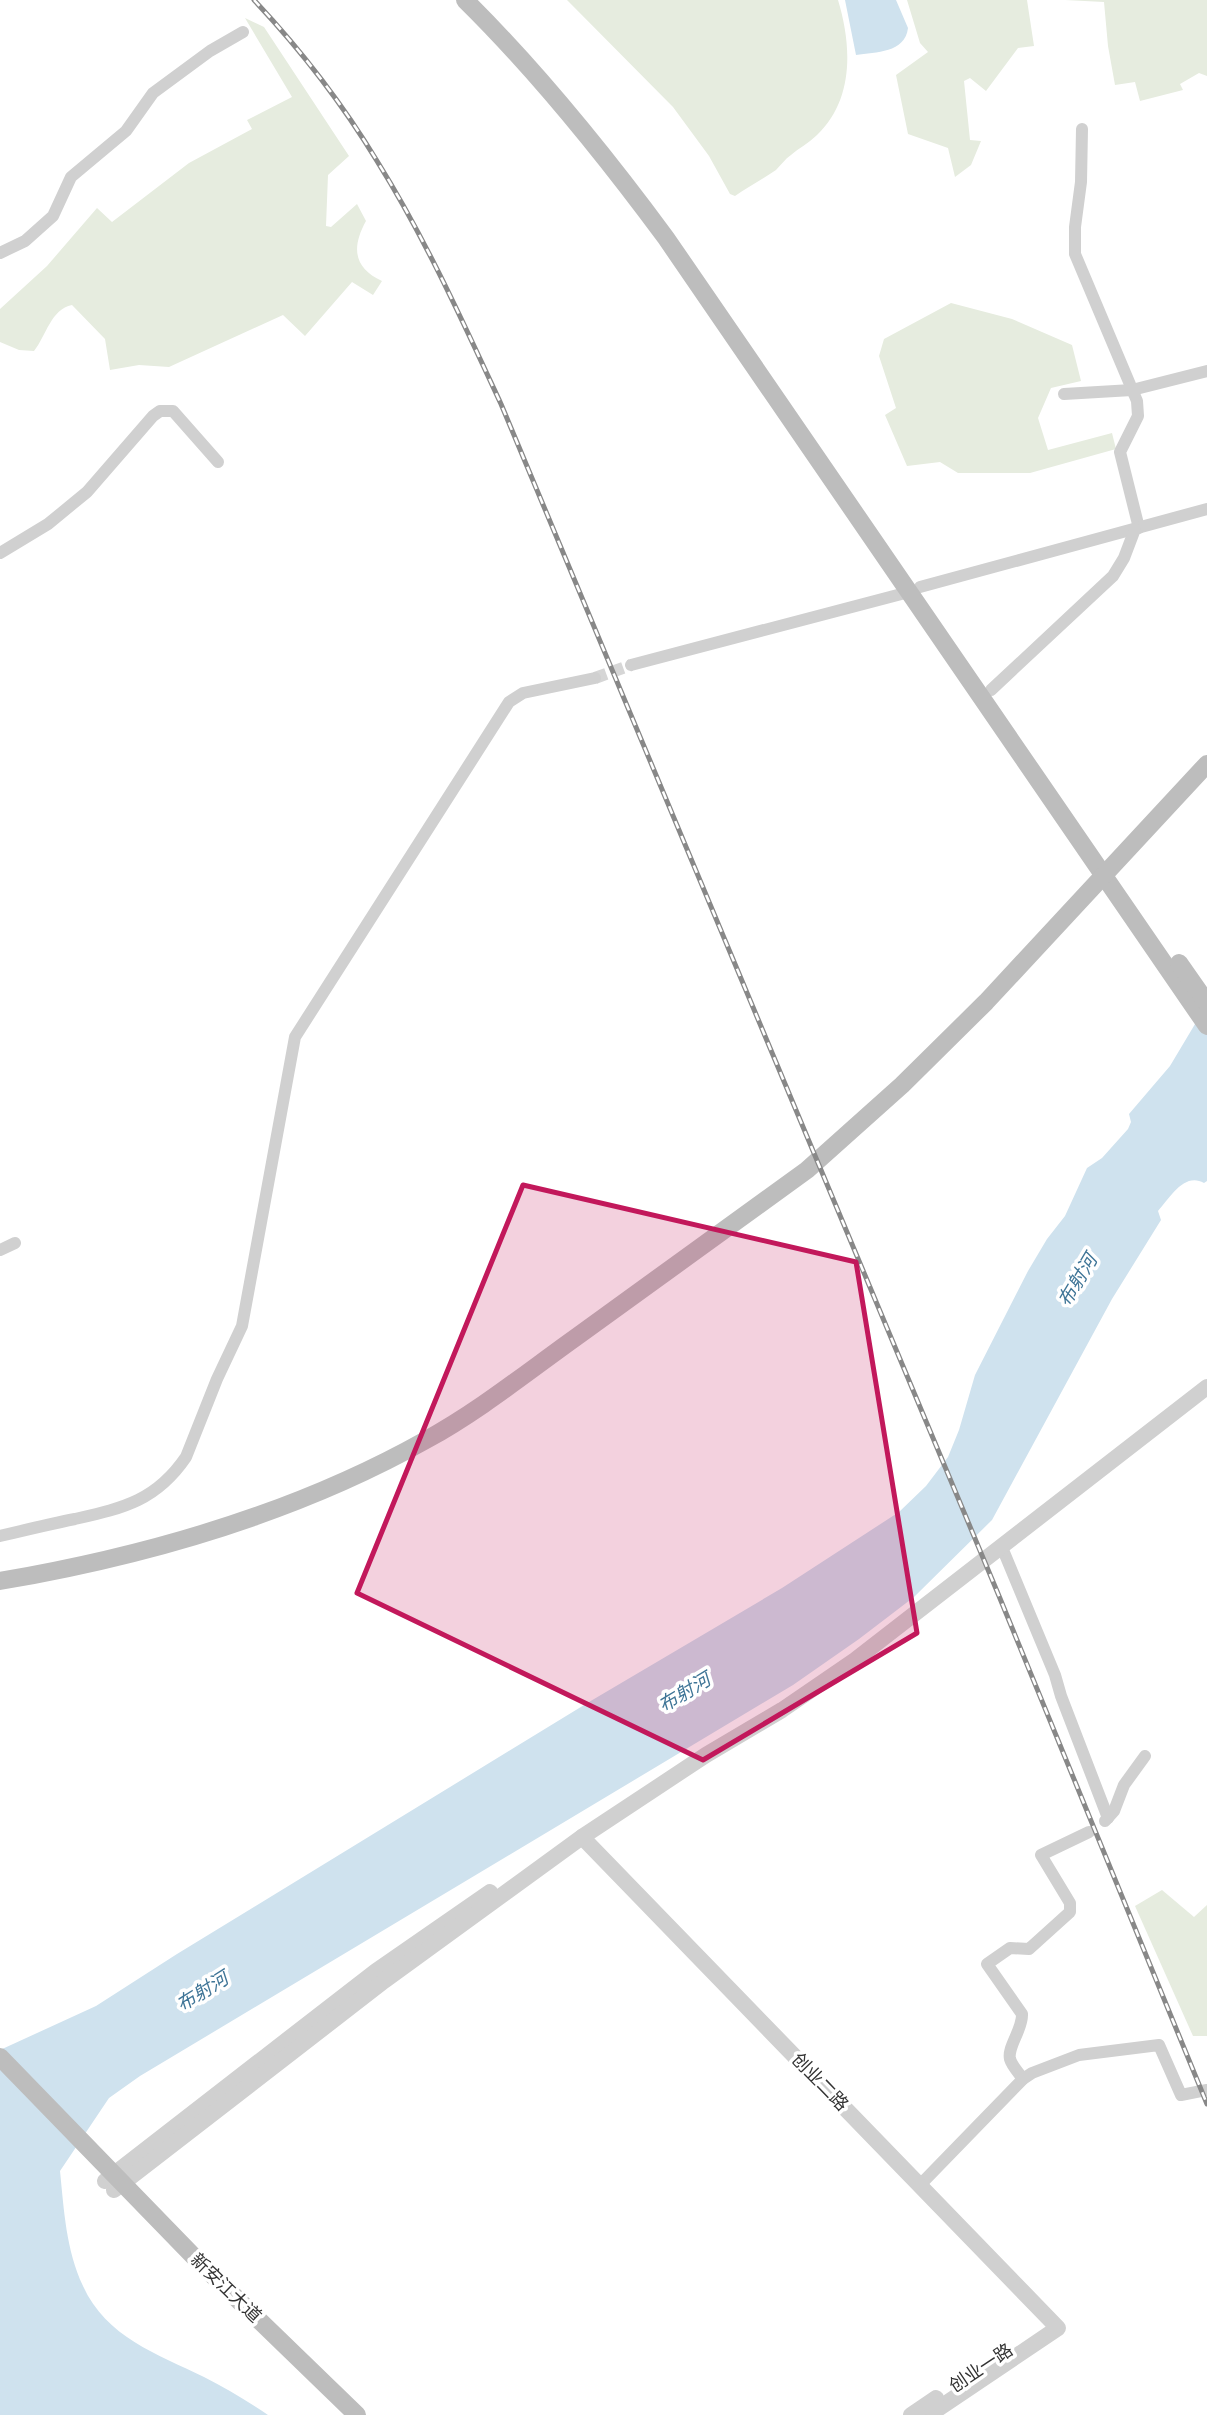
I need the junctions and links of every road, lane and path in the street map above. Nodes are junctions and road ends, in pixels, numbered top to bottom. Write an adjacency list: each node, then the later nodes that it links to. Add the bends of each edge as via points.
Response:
1 (465, 0): 13 (main road, via 546,86 639,200)
2 (482, 0): 13 (main road, via 555,78 648,193 703,268)
3 (243, 33): 5 (street, via 153,93 126,131 71,177 53,216 24,241)
4 (1082, 129): 7 (street, via 1075,254)
5 (0, 253)
6 (1207, 370): 7 (street)
7 (1132, 390): 8 (street); 11 (street, via 1138,416 1120,452)
8 (1064, 394)
9 (218, 462): 12 (street, via 173,411 160,411 87,492 48,524)
10 (1207, 509): 11 (street)
11 (1137, 528): 13 (street); 16 (street, via 1113,576)
12 (0, 553)
13 (915, 590): 14 (street); 16 (main road); 19 (main road)
14 (631, 665)
15 (596, 678): 26 (street, via 523,694 509,702 295,1037 242,1326 180,1467 156,1491 133,1504)
16 (991, 690): 19 (main road)
17 (1207, 764): 19 (main road)
18 (1207, 782): 19 (main road)
19 (1112, 876): 20 (main road); 28 (main road, via 947,1041 807,1170 454,1424 350,1478 239,1521 102,1560); 29 (main road, via 956,1050 815,1180 460,1434 377,1479 277,1520 139,1563)
20 (1187, 986): 21 (main road); 22 (main road)
21 (1207, 1003)
22 (1207, 1026)
23 (15, 1243): 24 (street)
24 (0, 1250)
25 (1207, 1387): 27 (street)
26 (0, 1536)
27 (1002, 1545): 30 (street, via 1055,1675 1105,1821); 32 (street, via 819,1686)
28 (0, 1581)
29 (0, 1594)
30 (1145, 1756)
31 (1089, 1832): 35 (street, via 1041,1855 1070,1903 1070,1912 1028,1949 1012,1947 987,1964 1022,2014 1009,2054)
32 (582, 1837): 38 (street); 39 (street, 创业二路)
33 (0, 2057): 37 (main road)
34 (0, 2073): 37 (main road)
35 (1023, 2079): 36 (street, via 1079,2055 1159,2045 1181,2095); 39 (street)
36 (1207, 2091)
37 (94, 2162): 38 (main road, 新安江大道)
38 (114, 2182): 41 (main road, 新安江大道, via 192,2272); 42 (main road, 新安江大道)
39 (920, 2185): 40 (street, 创业二路)
40 (1055, 2324): 43 (street, 创业一路); 44 (street, 创业一路)
41 (341, 2415)
42 (357, 2415)
43 (911, 2415)
44 (929, 2415)

